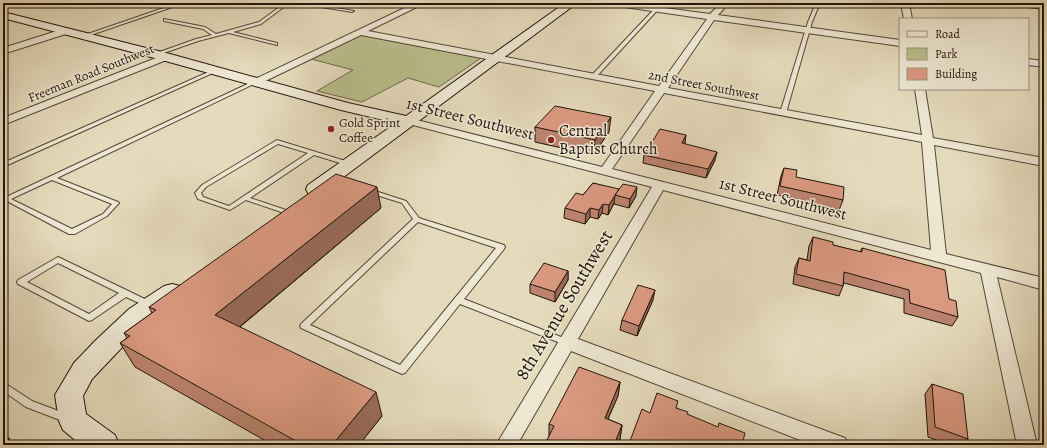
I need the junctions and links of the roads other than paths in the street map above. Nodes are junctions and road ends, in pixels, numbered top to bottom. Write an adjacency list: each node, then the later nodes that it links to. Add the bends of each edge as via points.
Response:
1 (182, 3): 24 (lane)
2 (287, 3): 21 (lane, via 264,21)
3 (299, 3): 14 (lane)
4 (421, 3): 22 (street)
5 (572, 3): 29 (street)
6 (611, 3): 13 (street)
7 (662, 3): 13 (lane)
8 (726, 3): 16 (street)
9 (818, 3): 19 (lane)
10 (905, 3): 17 (street)
11 (1011, 3): 12 (street)
12 (1044, 7)
13 (656, 9): 16 (street); 33 (lane)
14 (352, 11)
15 (3, 15): 20 (street, 1st Street Southwest)
16 (712, 17): 19 (street); 35 (street)
17 (908, 18)
18 (165, 20): 23 (lane, via 204,28)
19 (808, 30): 25 (street); 37 (lane)
20 (66, 31): 24 (street, 1st Street Southwest); 27 (street)
21 (230, 32): 23 (lane); 26 (lane)
22 (359, 32): 29 (street, 2nd Street Southwest); 34 (street)
23 (216, 35): 28 (lane)
24 (84, 36): 28 (street, 1st Street Southwest)
25 (899, 43)
26 (276, 44)
27 (3, 51)
28 (161, 56): 32 (street, 1st Street Southwest); 39 (street, Freeman Road Southwest)
29 (497, 58): 33 (street, 2nd Street Southwest); 38 (street)
30 (1029, 62): 31 (street)
31 (1044, 64)
32 (215, 71): 34 (street, 1st Street Southwest); 44 (lane)
33 (594, 76): 35 (street, 2nd Street Southwest)
34 (256, 82): 38 (street, 1st Street Southwest); 46 (lane)
35 (661, 90): 37 (street, 2nd Street Southwest); 45 (street)
36 (920, 90): 40 (street)
37 (783, 113): 40 (street, 2nd Street Southwest)
38 (409, 121): 43 (street); 45 (street, 1st Street Southwest)
39 (3, 122)
40 (928, 140): 42 (street, 2nd Street Southwest); 53 (street)
41 (313, 153): 43 (lane); 49 (lane); 49 (lane, via 277,142 204,186 198,193 200,198 230,208)
42 (1044, 162)
43 (350, 164): 50 (street, via 332,180)
44 (3, 165)
45 (604, 172): 47 (street, 1st Street Southwest)
46 (52, 178): 46 (lane, via 101,198 116,203 105,215 72,232 6,199)
47 (659, 186): 53 (street, 1st Street Southwest); 60 (street, 8th Avenue Southwest)
48 (359, 188): 51 (lane, via 404,202)
49 (245, 198): 50 (lane)
50 (284, 211): 52 (street)
51 (417, 219): 58 (lane, via 501,247); 58 (lane, via 304,326 402,370)
52 (264, 226)
53 (940, 258): 54 (street, 1st Street Southwest)
54 (988, 270): 56 (street, 1st Street Southwest); 66 (street)
55 (188, 280): 59 (street)
56 (1044, 284)
57 (125, 293): 57 (lane, via 58,260 21,282 89,318); 59 (lane)
58 (459, 300): 60 (lane)
59 (152, 306): 62 (street, via 138,315 83,371 69,395)
60 (566, 342): 64 (street, 8th Avenue Southwest); 65 (street)
61 (3, 386): 62 (lane, via 29,404)
62 (73, 421): 63 (street)
63 (104, 445)
64 (506, 445)
65 (838, 445)
66 (1027, 445)

